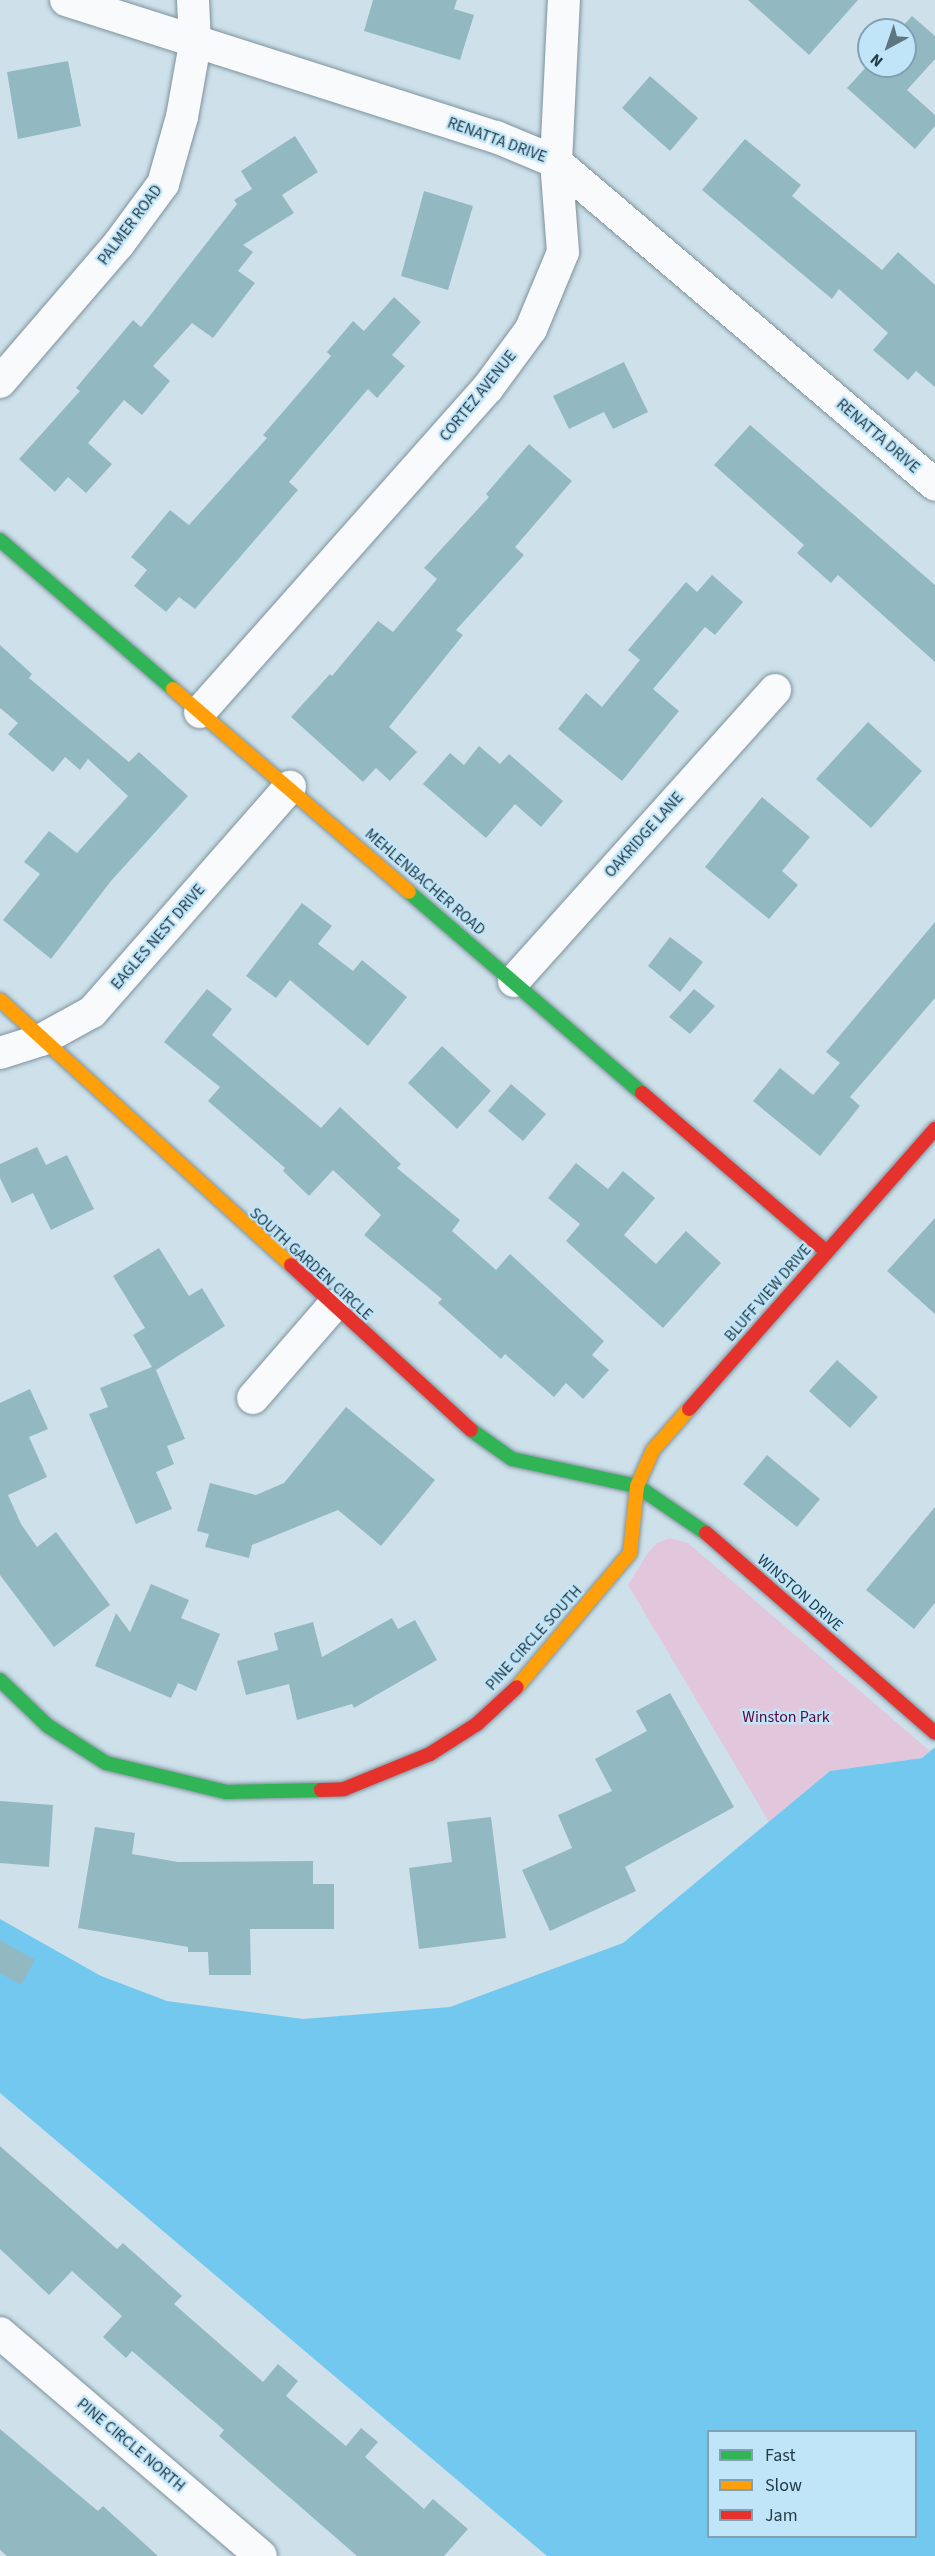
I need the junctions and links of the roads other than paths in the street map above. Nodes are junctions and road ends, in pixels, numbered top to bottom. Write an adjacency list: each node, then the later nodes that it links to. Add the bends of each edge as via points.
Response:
1 (66, 0): 4 (street, RENATTA DRIVE)
2 (193, 0): 4 (street, PALMER ROAD)
3 (564, 0): 5 (street, CORTEZ AVENUE)
4 (195, 44): 5 (street, RENATTA DRIVE, via 496,137); 6 (street, PALMER ROAD, via 182,117 163,184 118,244)
5 (556, 162): 7 (street, RENATTA DRIVE); 10 (street, CORTEZ AVENUE, via 562,252 531,328 487,389)
6 (0, 382)
7 (935, 485)
8 (0, 540): 10 (street, MEHLENBACHER ROAD)
9 (775, 690): 12 (street, OAKRIDGE LANE)
10 (200, 712): 11 (street, MEHLENBACHER ROAD)
11 (290, 787): 12 (street, MEHLENBACHER ROAD); 14 (street, EAGLES NEST DRIVE, via 92,1012)
12 (514, 981): 17 (street, MEHLENBACHER ROAD)
13 (0, 1000): 14 (street, SOUTH GARDEN CIRCLE)
14 (41, 1040): 15 (street, EAGLES NEST DRIVE); 18 (street, SOUTH GARDEN CIRCLE)
15 (0, 1053)
16 (935, 1128): 17 (street, BLUFF VIEW DRIVE)
17 (826, 1251): 20 (street, BLUFF VIEW DRIVE, via 653,1450)
18 (333, 1306): 19 (street); 20 (street, SOUTH GARDEN CIRCLE, via 480,1438 512,1459)
19 (253, 1398)
20 (637, 1486): 21 (street, PINE CIRCLE SOUTH, via 630,1553 520,1684 477,1724 430,1754 344,1789 226,1792 106,1763 48,1726); 22 (street, WINSTON DRIVE, via 705,1532)
21 (0, 1680)
22 (935, 1733)
23 (0, 2333): 24 (street, PINE CIRCLE NORTH)
24 (261, 2556)

